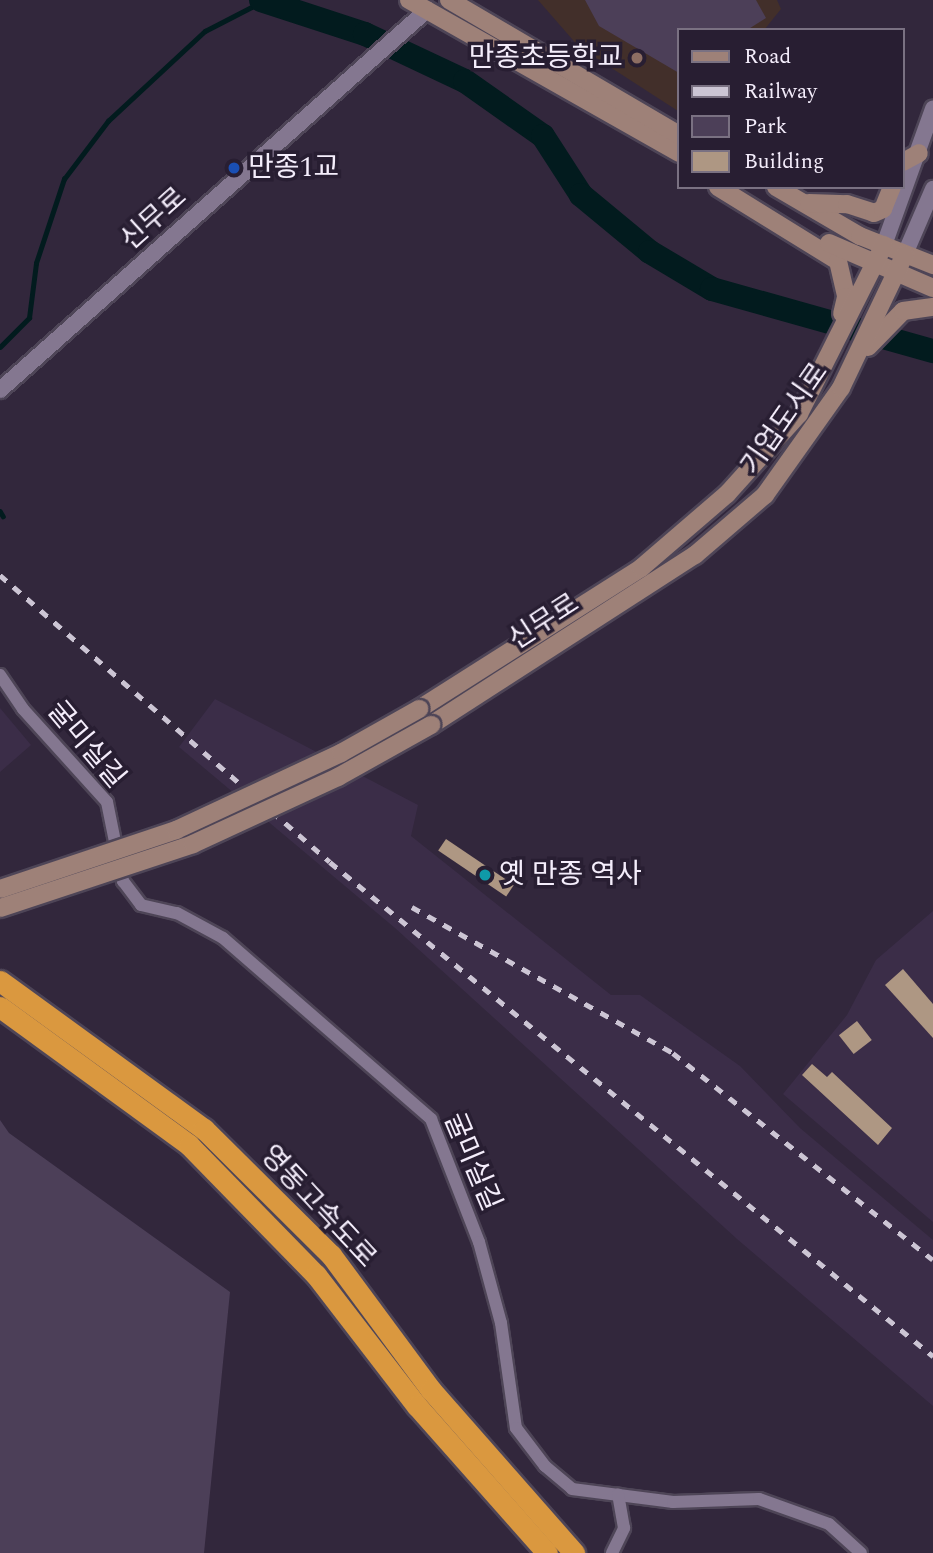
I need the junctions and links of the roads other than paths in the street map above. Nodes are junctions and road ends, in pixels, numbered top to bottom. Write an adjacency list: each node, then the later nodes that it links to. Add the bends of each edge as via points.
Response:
1 (409, 0): 3 (main road)
2 (449, 0): 5 (main road)
3 (429, 5): 6 (main road); 25 (street, 신무로, via 406,32)
4 (933, 109): 7 (street)
5 (678, 134)
6 (678, 152)
7 (911, 158): 8 (street)
8 (905, 177)
9 (721, 189): 23 (main road, via 843,268 846,297)
10 (740, 189): 19 (main road)
11 (780, 189): 15 (main road)
12 (891, 189): 15 (main road, via 883,209 874,213 847,204)
13 (901, 189): 16 (street)
14 (933, 189): 17 (street)
15 (806, 203): 16 (main road)
16 (884, 245): 17 (main road); 19 (main road)
17 (905, 254): 18 (main road); 20 (main road)
18 (933, 265)
19 (875, 266): 20 (main road); 23 (main road)
20 (892, 282): 21 (main road); 24 (main road)
21 (933, 288)
22 (924, 307): 24 (main road, via 903,311)
23 (835, 341): 26 (main road, 기업도시로, via 821,375 783,435 727,494)
24 (858, 357): 27 (main road, 기업도시로, via 813,435 765,495 717,538)
25 (0, 390)
26 (641, 568): 29 (main road, 신무로, bridge, via 341,753 176,830)
27 (650, 585): 30 (main road, 신무로, bridge, via 431,725 338,777 193,844)
28 (0, 675): 33 (street, 굴미실길, via 23,709 107,802 123,881 141,905 177,913 223,938 431,1119 479,1242 501,1323 516,1429 545,1466 572,1489)
29 (0, 889)
30 (0, 908)
31 (0, 981): 35 (highway, 영동고속도로, via 204,1129 331,1255 431,1390)
32 (0, 1007): 34 (highway, 영동고속도로, via 189,1145 316,1275 417,1406)
33 (618, 1495): 36 (street, via 624,1528); 37 (street, 굴미실길, via 673,1502 759,1499 829,1524)
34 (547, 1553)
35 (574, 1553)
36 (612, 1553)
37 (861, 1553)

